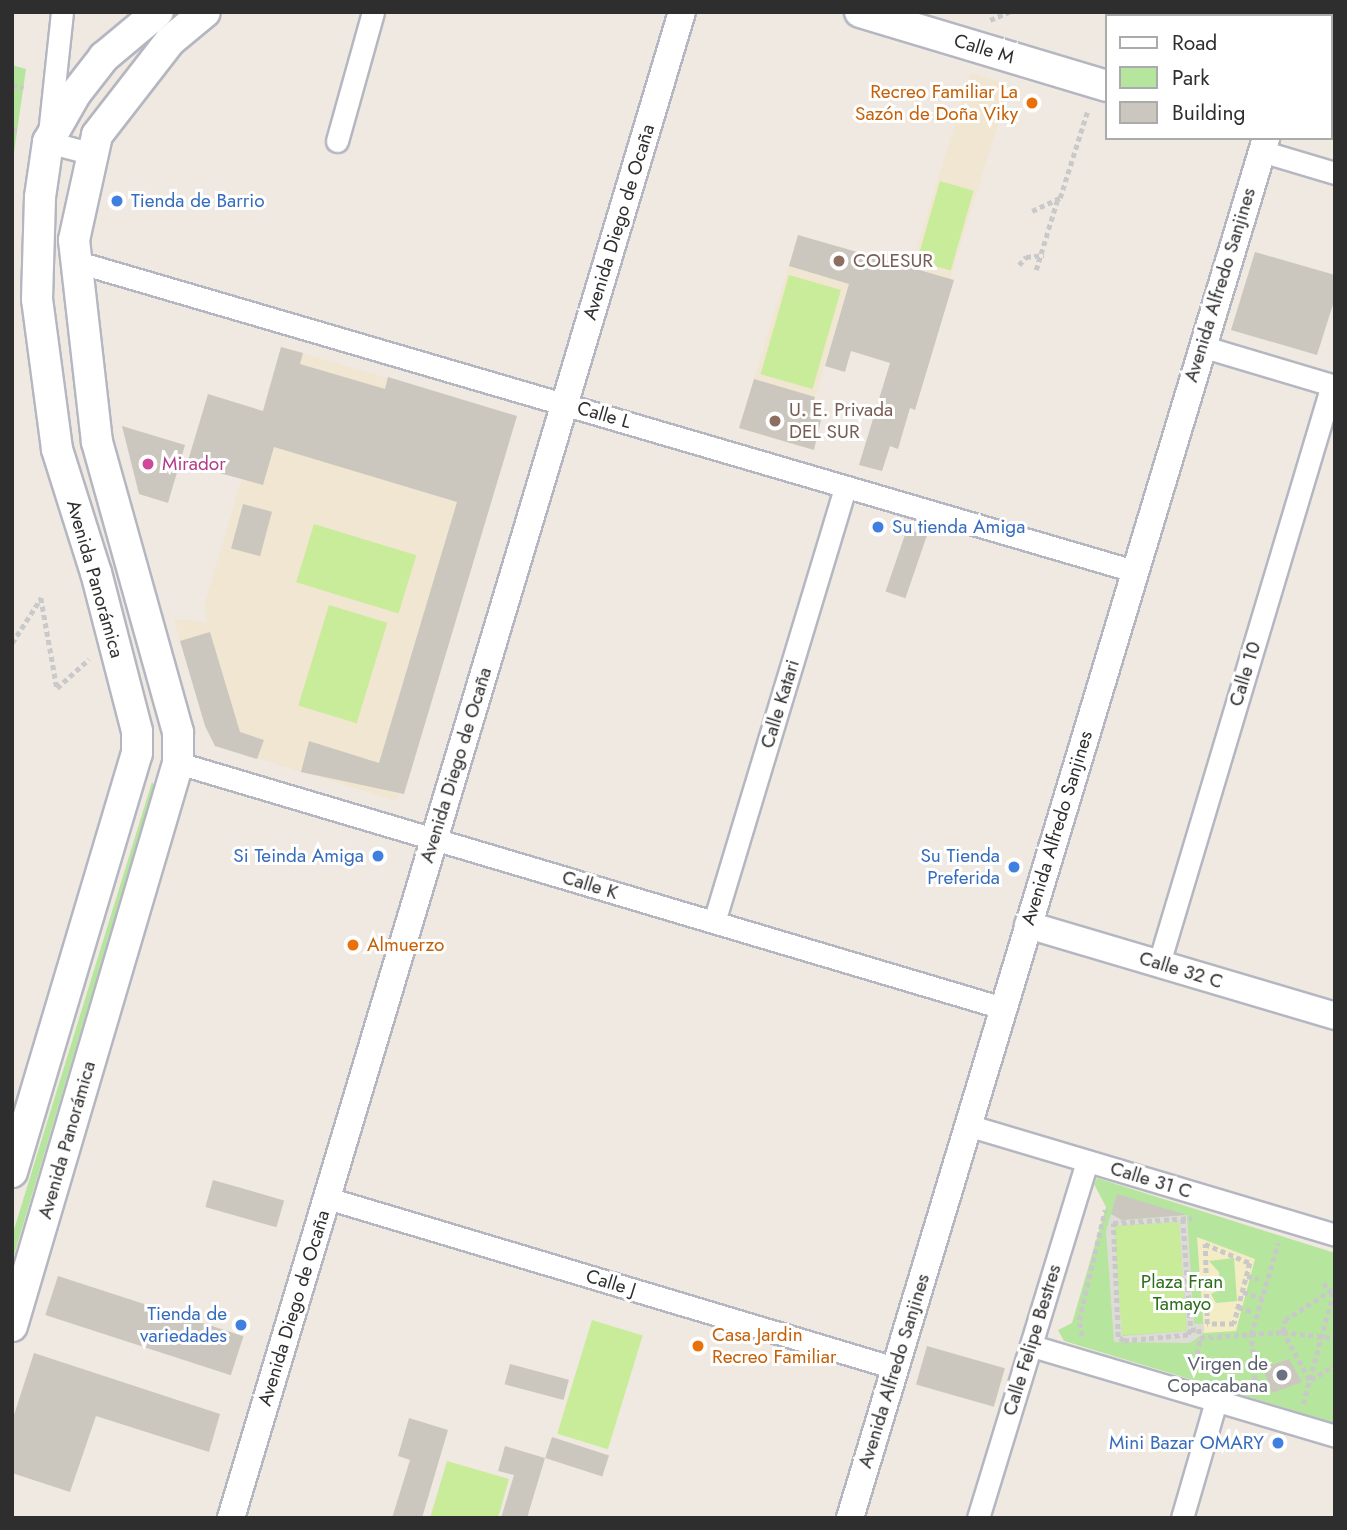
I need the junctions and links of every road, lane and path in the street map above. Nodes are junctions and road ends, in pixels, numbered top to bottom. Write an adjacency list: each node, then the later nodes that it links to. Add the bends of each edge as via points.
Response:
1 (62, 12): 12 (street)
2 (158, 12): 12 (main road, Avenida Panorámica, via 104,57)
3 (205, 12): 14 (main road, Avenida Panorámica, via 147,67 97,135)
4 (373, 12): 11 (street)
5 (682, 12): 25 (street, Avenida Diego de Ocaña)
6 (860, 12): 8 (main road, Calle M)
7 (12, 85): 9 (path)
8 (1106, 86)
9 (24, 88)
10 (1088, 108): 16 (path)
11 (337, 141)
12 (48, 142): 14 (street); 18 (main road, Avenida Panorámica)
13 (1264, 145): 15 (street); 23 (street, Avenida Alfredo Sanjines)
14 (93, 154): 20 (main road, Avenida Panorámica)
15 (1335, 173)
16 (1057, 201): 17 (path); 19 (path)
17 (1032, 211)
18 (36, 255): 20 (main road); 30 (main road, Avenida Panorámica, via 57,449 110,624)
19 (1045, 255): 21 (path, via 1026,257); 22 (path)
20 (74, 261): 25 (street, Calle L); 31 (main road, Avenida Panorámica, via 97,442 178,732)
21 (1019, 265)
22 (1037, 270)
23 (1201, 346): 24 (street); 27 (street, Avenida Alfredo Sanjines)
24 (1333, 385): 35 (street, Calle 10)
25 (565, 404): 26 (street, Calle L); 32 (street, Avenida Diego de Ocaña)
26 (845, 487): 27 (street, Calle L); 33 (street, Calle Katari)
27 (1134, 571): 34 (street, Avenida Alfredo Sanjines)
28 (12, 643): 29 (path, via 41,598 57,688)
29 (97, 651)
30 (137, 753): 31 (main road); 40 (main road, Avenida Panorámica)
31 (178, 763): 32 (street, Calle K); 55 (main road, Avenida Panorámica)
32 (434, 839): 33 (street, Calle K); 41 (street, Avenida Diego de Ocaña)
33 (714, 922): 36 (street, Calle K)
34 (1028, 925): 35 (street, Calle 32 C); 36 (street, Avenida Alfredo Sanjines)
35 (1159, 963): 37 (street, Calle 32 C)
36 (1003, 1008): 38 (street, Avenida Alfredo Sanjines)
37 (1335, 1016)
38 (967, 1125): 39 (street, Calle 31 C); 66 (street, Avenida Alfredo Sanjines)
39 (1087, 1161): 43 (street, Calle 31 C); 63 (street, Calle Felipe Bestres)
40 (12, 1172)
41 (327, 1198): 66 (street, Calle J); 72 (street, Avenida Diego de Ocaña)
42 (1105, 1210): 57 (path)
43 (1335, 1235)
44 (1278, 1243): 50 (path)
45 (1247, 1276): 46 (path); 49 (path); 51 (path, via 1248,1259 1205,1244 1203,1282 1209,1326 1232,1327)
46 (1259, 1279)
47 (1324, 1283): 48 (path)
48 (1333, 1290): 54 (path); 60 (path)
49 (1242, 1292): 50 (path); 51 (path)
50 (1262, 1298): 59 (path)
51 (1238, 1307): 52 (path)
52 (1251, 1311)
53 (1278, 1320): 54 (path)
54 (1285, 1320): 58 (path)
55 (12, 1326)
56 (1191, 1330): 56 (path, via 1188,1335 1118,1337 1113,1223 1185,1219); 61 (path, via 1199,1329)
57 (1079, 1332)
58 (1283, 1332): 59 (path); 60 (path); 67 (path)
59 (1251, 1335): 61 (path); 68 (path)
60 (1322, 1335): 62 (path); 67 (path)
61 (1200, 1338): 65 (path)
62 (1335, 1338)
63 (1032, 1346): 70 (street); 74 (street, Calle Felipe Bestres)
64 (1335, 1365): 67 (path)
65 (1196, 1367)
66 (895, 1368): 73 (street, Avenida Alfredo Sanjines)
67 (1310, 1381): 69 (path)
68 (1256, 1385)
69 (1304, 1399)
70 (1216, 1401): 71 (street); 75 (street)
71 (1335, 1436)
72 (231, 1518)
73 (850, 1518)
74 (978, 1518)
75 (1182, 1518)

